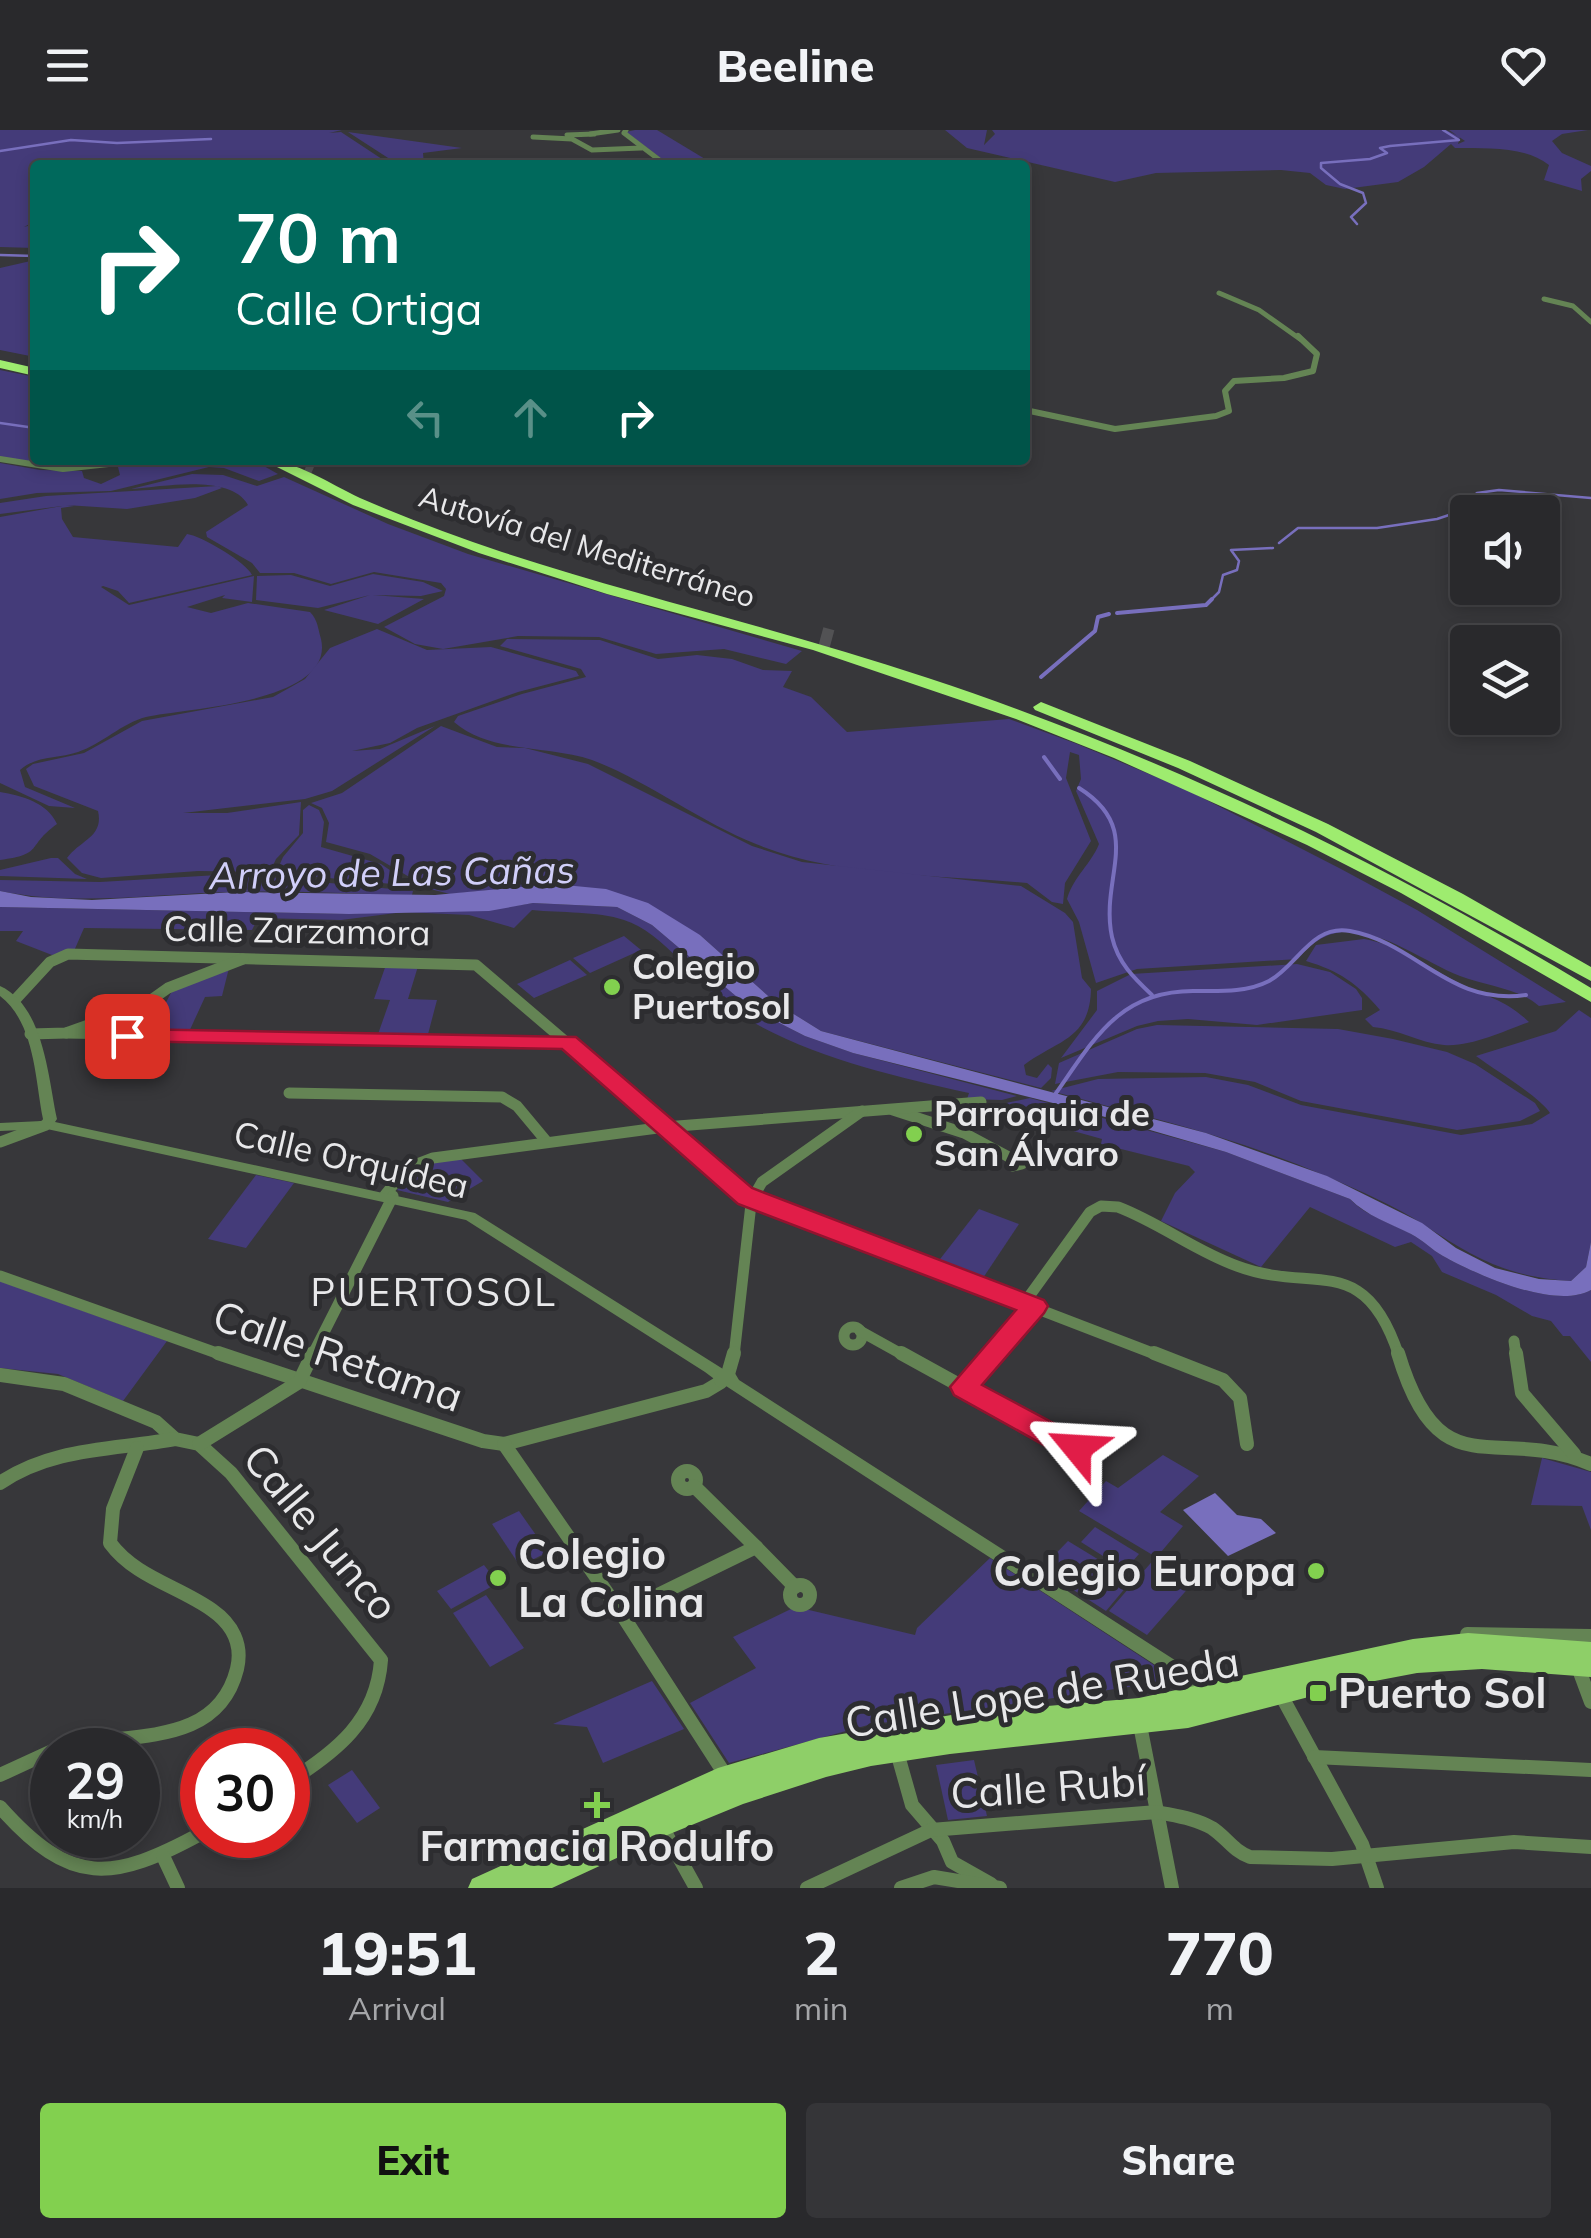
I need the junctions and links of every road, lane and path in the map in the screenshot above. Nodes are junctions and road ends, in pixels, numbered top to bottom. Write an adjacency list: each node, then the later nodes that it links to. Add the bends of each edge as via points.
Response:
1 (618, 130): 3 (street)
2 (626, 130): 6 (street)
3 (592, 132): 5 (street); 6 (street)
4 (533, 137): 5 (street)
5 (572, 137): 7 (street, via 592,150)
6 (629, 138): 7 (street)
7 (641, 148): 8 (street)
8 (659, 160)
9 (1219, 293): 16 (street, via 1245,300 1299,336 1317,354 1313,371 1234,381 1225,391 1229,411 1144,428 1115,429)
10 (1544, 299): 11 (street, via 1573,306)
11 (1591, 322)
12 (0, 356): 13 (highway)
13 (30, 362)
14 (0, 364): 15 (highway)
15 (30, 371)
16 (1030, 411)
17 (0, 460): 18 (street)
18 (30, 464)
19 (35, 465): 20 (street)
20 (99, 465)
21 (301, 467): 22 (highway, Autovía del Mediterráneo, via 394,518 513,562)
22 (820, 642): 23 (highway, Autovía del Mediterráneo, via 943,673 1097,727); 24 (highway, Autovía del Mediterráneo, via 1110,748 1253,810)
23 (1335, 832): 26 (highway, via 1405,858); 27 (highway, Autovía del Mediterráneo)
24 (1440, 906): 29 (highway, Autovía del Mediterráneo); 31 (highway, via 1463,929)
25 (249, 957): 30 (street, Calle Zarzamora, via 62,955); 33 (street); 34 (street, Calle Zarzamora, via 476,964)
26 (1591, 960)
27 (1591, 974)
28 (0, 990): 30 (street)
29 (1591, 996)
30 (15, 1000): 32 (street)
31 (1591, 1010)
32 (30, 1034): 33 (street); 39 (street)
33 (66, 1034): 34 (street)
34 (568, 1042): 41 (street, Calle Zarzamora)
35 (289, 1093): 43 (street, via 502,1097)
36 (981, 1102): 37 (street)
37 (887, 1108): 38 (street); 44 (street, via 964,1133)
38 (863, 1110): 41 (street); 46 (street, via 762,1182)
39 (47, 1124): 40 (street, Calle Orquídea); 42 (street); 45 (street, Calle Orquídea)
40 (0, 1127)
41 (664, 1127): 43 (street); 46 (street, Calle Zarzamora)
42 (0, 1142)
43 (547, 1142): 45 (street, via 419,1161)
44 (1010, 1160)
45 (389, 1196): 52 (street, Calle Orquídea, via 470,1216); 53 (street)
46 (752, 1200): 48 (street, Calle Zarzamora); 52 (street, via 734,1355)
47 (0, 1276): 53 (street, Calle Retama)
48 (1030, 1304): 54 (street); 58 (street, Calle Zarzamora, via 1232,1386); 61 (street, via 1090,1212 1118,1206 1241,1268 1301,1272 1360,1293 1382,1317 1417,1408 1451,1440 1476,1448)
49 (860, 1331): 54 (street)
50 (1514, 1341): 61 (street, via 1522,1393)
51 (0, 1374): 55 (street, Calle Junco, via 64,1384 156,1422)
52 (725, 1378): 57 (street, via 706,1391); 71 (street, Calle Orquídea)
53 (299, 1382): 56 (street); 57 (street, Calle Retama)
54 (964, 1387): 60 (street)
55 (175, 1439): 56 (street, Calle Junco); 59 (street)
56 (200, 1444): 80 (street, Calle Junco, via 381,1660 361,1723 347,1742)
57 (504, 1444): 67 (street)
58 (1247, 1444)
59 (137, 1448): 63 (street, via 47,1460); 76 (street, via 116,1502 110,1545 222,1620 240,1662 225,1700 184,1729)
60 (1080, 1452)
61 (1574, 1454): 62 (street)
62 (1591, 1464)
63 (0, 1482)
64 (694, 1486): 65 (street)
65 (756, 1547): 66 (street); 67 (street)
66 (796, 1587)
67 (621, 1613): 83 (street)
68 (1464, 1634): 69 (street, Calle Lope de Rueda); 71 (main road, Calle Lope de Rueda, via 1368,1645)
69 (1591, 1636)
70 (1586, 1662): 71 (main road, Calle Lope de Rueda, via 1468,1644 1412,1649); 72 (main road, Calle Lope de Rueda, via 1416,1662); 73 (street)
71 (1211, 1691): 74 (main road); 83 (main road, Calle Lope de Rueda, via 1139,1709 897,1733)
72 (1281, 1695): 74 (main road, Calle Lope de Rueda); 78 (street)
73 (1591, 1702)
74 (1249, 1703): 75 (main road, Calle Lope de Rueda)
75 (1140, 1725): 77 (main road, Calle Lope de Rueda); 85 (street)
76 (160, 1732)
77 (897, 1751): 86 (main road, Calle Lope de Rueda, via 768,1781); 87 (street, via 912,1805)
78 (1314, 1757): 81 (street); 90 (street)
79 (30, 1760): 82 (street)
80 (310, 1767)
81 (1591, 1770)
82 (0, 1774)
83 (727, 1776): 95 (main road, Calle Lope de Rueda)
84 (0, 1807): 91 (street, via 31,1849 64,1868 116,1876)
85 (1157, 1812): 87 (street, Calle Rubí); 90 (street, Calle Rubí, via 1214,1828 1250,1857); 99 (street)
86 (661, 1825): 92 (main road, Calle Lope de Rueda); 96 (street)
87 (932, 1830): 93 (street, via 952,1862); 97 (street, Calle Rubí)
88 (180, 1846): 91 (street)
89 (1591, 1847): 90 (street, Calle Rubí, via 1514,1842)
90 (1364, 1854): 100 (street)
91 (163, 1856): 94 (street)
92 (536, 1886)
93 (995, 1886): 98 (street, via 934,1877)
94 (178, 1888)
95 (481, 1888)
96 (696, 1888)
97 (808, 1888)
98 (901, 1888)
99 (1172, 1888)
100 (1377, 1888)

